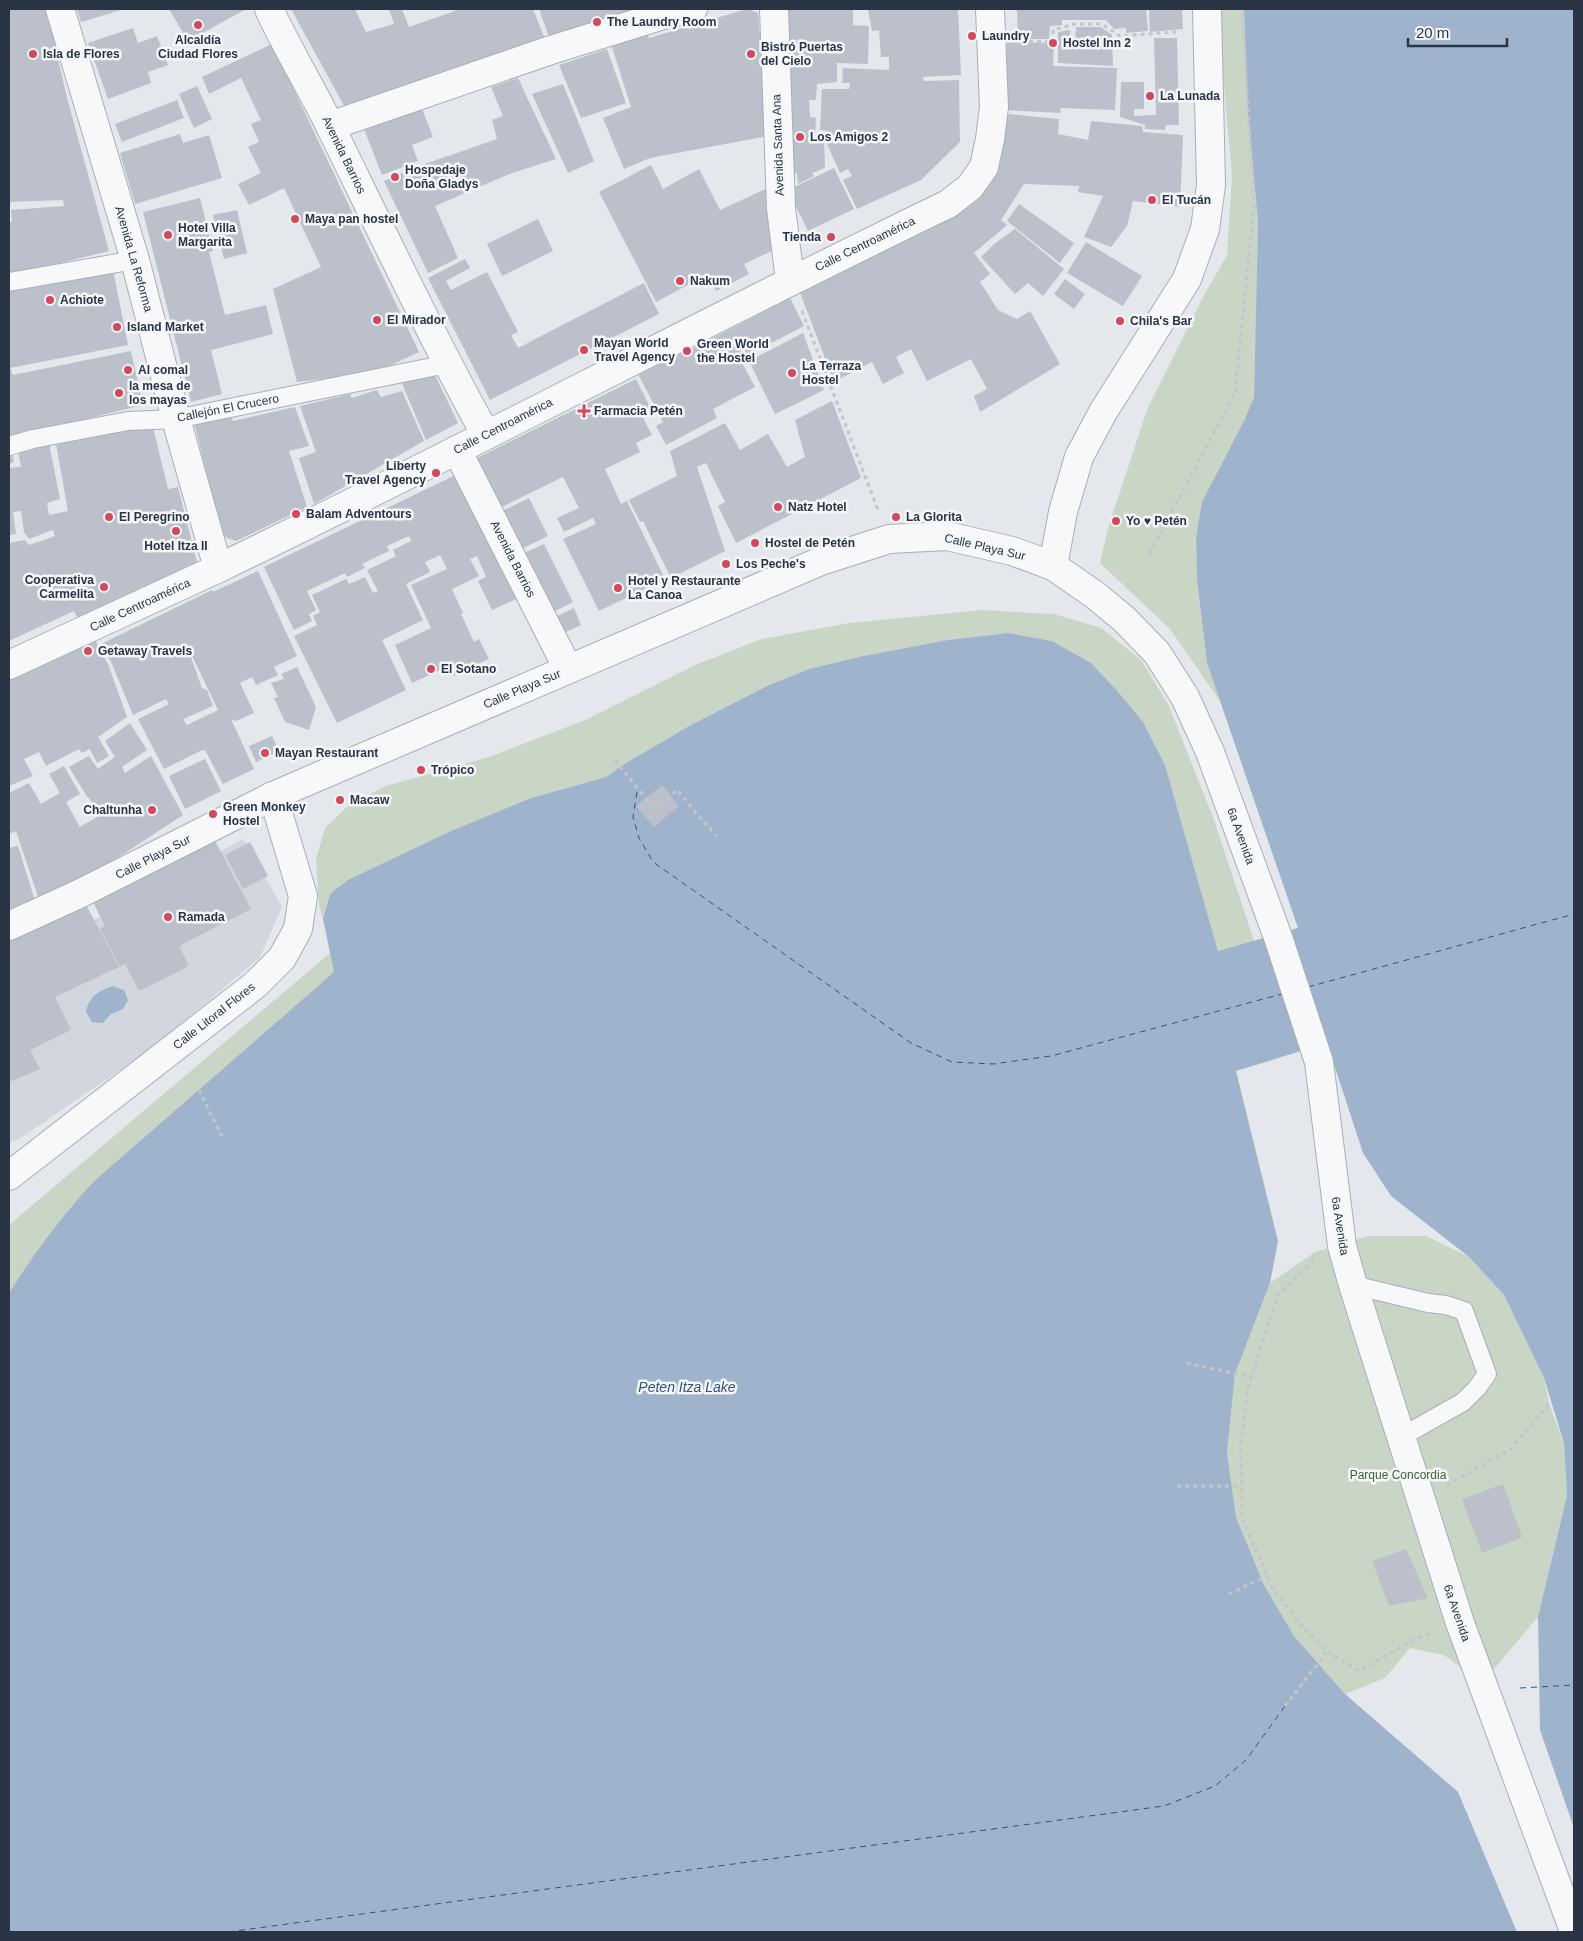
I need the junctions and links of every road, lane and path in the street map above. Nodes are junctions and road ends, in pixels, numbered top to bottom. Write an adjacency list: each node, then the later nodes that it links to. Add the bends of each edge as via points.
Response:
1 (60, 9): 10 (street, Avenida La Reforma)
2 (269, 9): 9 (street, Avenida Barrios)
3 (692, 9): 9 (street, via 550,50)
4 (774, 9): 11 (street, Avenida Santa Ana, via 781,208)
5 (990, 9): 8 (street)
6 (1242, 9): 19 (path, via 1254,205 1235,393)
7 (1208, 20): 8 (path, via 1120,36 1102,24 1075,24 1053,30 1053,42); 20 (street, via 1212,185 1205,229 1187,279 1103,412 1079,457 1063,512)
8 (992, 41): 11 (street, Calle Centroamérica, via 994,107 990,139 984,167 970,187 948,204)
9 (330, 126): 13 (street, Avenida Barrios)
10 (136, 260): 12 (lane); 14 (street, Avenida La Reforma)
11 (790, 280): 15 (street, Calle Centroamérica); 18 (path)
12 (9, 282)
13 (447, 364): 14 (lane, Callejón El Crucero); 15 (street, Avenida Barrios)
14 (176, 419): 16 (lane, Callejón El Crucero, via 128,422); 21 (street, Avenida La Reforma)
15 (486, 435): 17 (street, Calle Centroamérica)
16 (9, 446)
17 (457, 450): 21 (street, Calle Centroamérica); 23 (street, Avenida Barrios)
18 (889, 539): 20 (street, Calle Playa Sur, via 947,536 1012,551); 23 (street, Calle Playa Sur, via 821,561)
19 (1149, 554)
20 (1053, 566): 31 (street, 6a Avenida, via 1124,619 1157,653 1185,698 1210,752 1319,1062)
21 (218, 568): 22 (street, Calle Centroamérica)
22 (9, 665)
23 (568, 669): 25 (street, Calle Playa Sur)
24 (615, 760): 26 (path, via 655,810 677,790)
25 (273, 796): 27 (street, Calle Playa Sur); 30 (street, Calle Litoral Flores, via 303,896 298,929 282,958 255,985)
26 (716, 836)
27 (9, 926)
28 (199, 1090): 29 (path)
29 (222, 1137)
30 (9, 1176)
31 (1342, 1246): 32 (street, 6a Avenida); 34 (path, via 1316,1258 1278,1294)
32 (1353, 1285): 36 (street, 6a Avenida); 36 (lane, via 1464,1311 1487,1374 1463,1402)
33 (1187, 1363): 34 (path)
34 (1251, 1377): 38 (path, via 1241,1443)
35 (1549, 1404): 39 (path, via 1511,1449)
36 (1401, 1437): 39 (street, 6a Avenida)
37 (1177, 1486): 38 (path)
38 (1242, 1486): 40 (path, via 1242,1518)
39 (1420, 1500): 42 (street, 6a Avenida)
40 (1267, 1576): 41 (path); 43 (path, via 1298,1623)
41 (1229, 1594)
42 (1460, 1623): 43 (path, via 1414,1640 1360,1671); 45 (street, 6a Avenida)
43 (1327, 1652): 44 (path)
44 (1285, 1706)
45 (1574, 1931)

